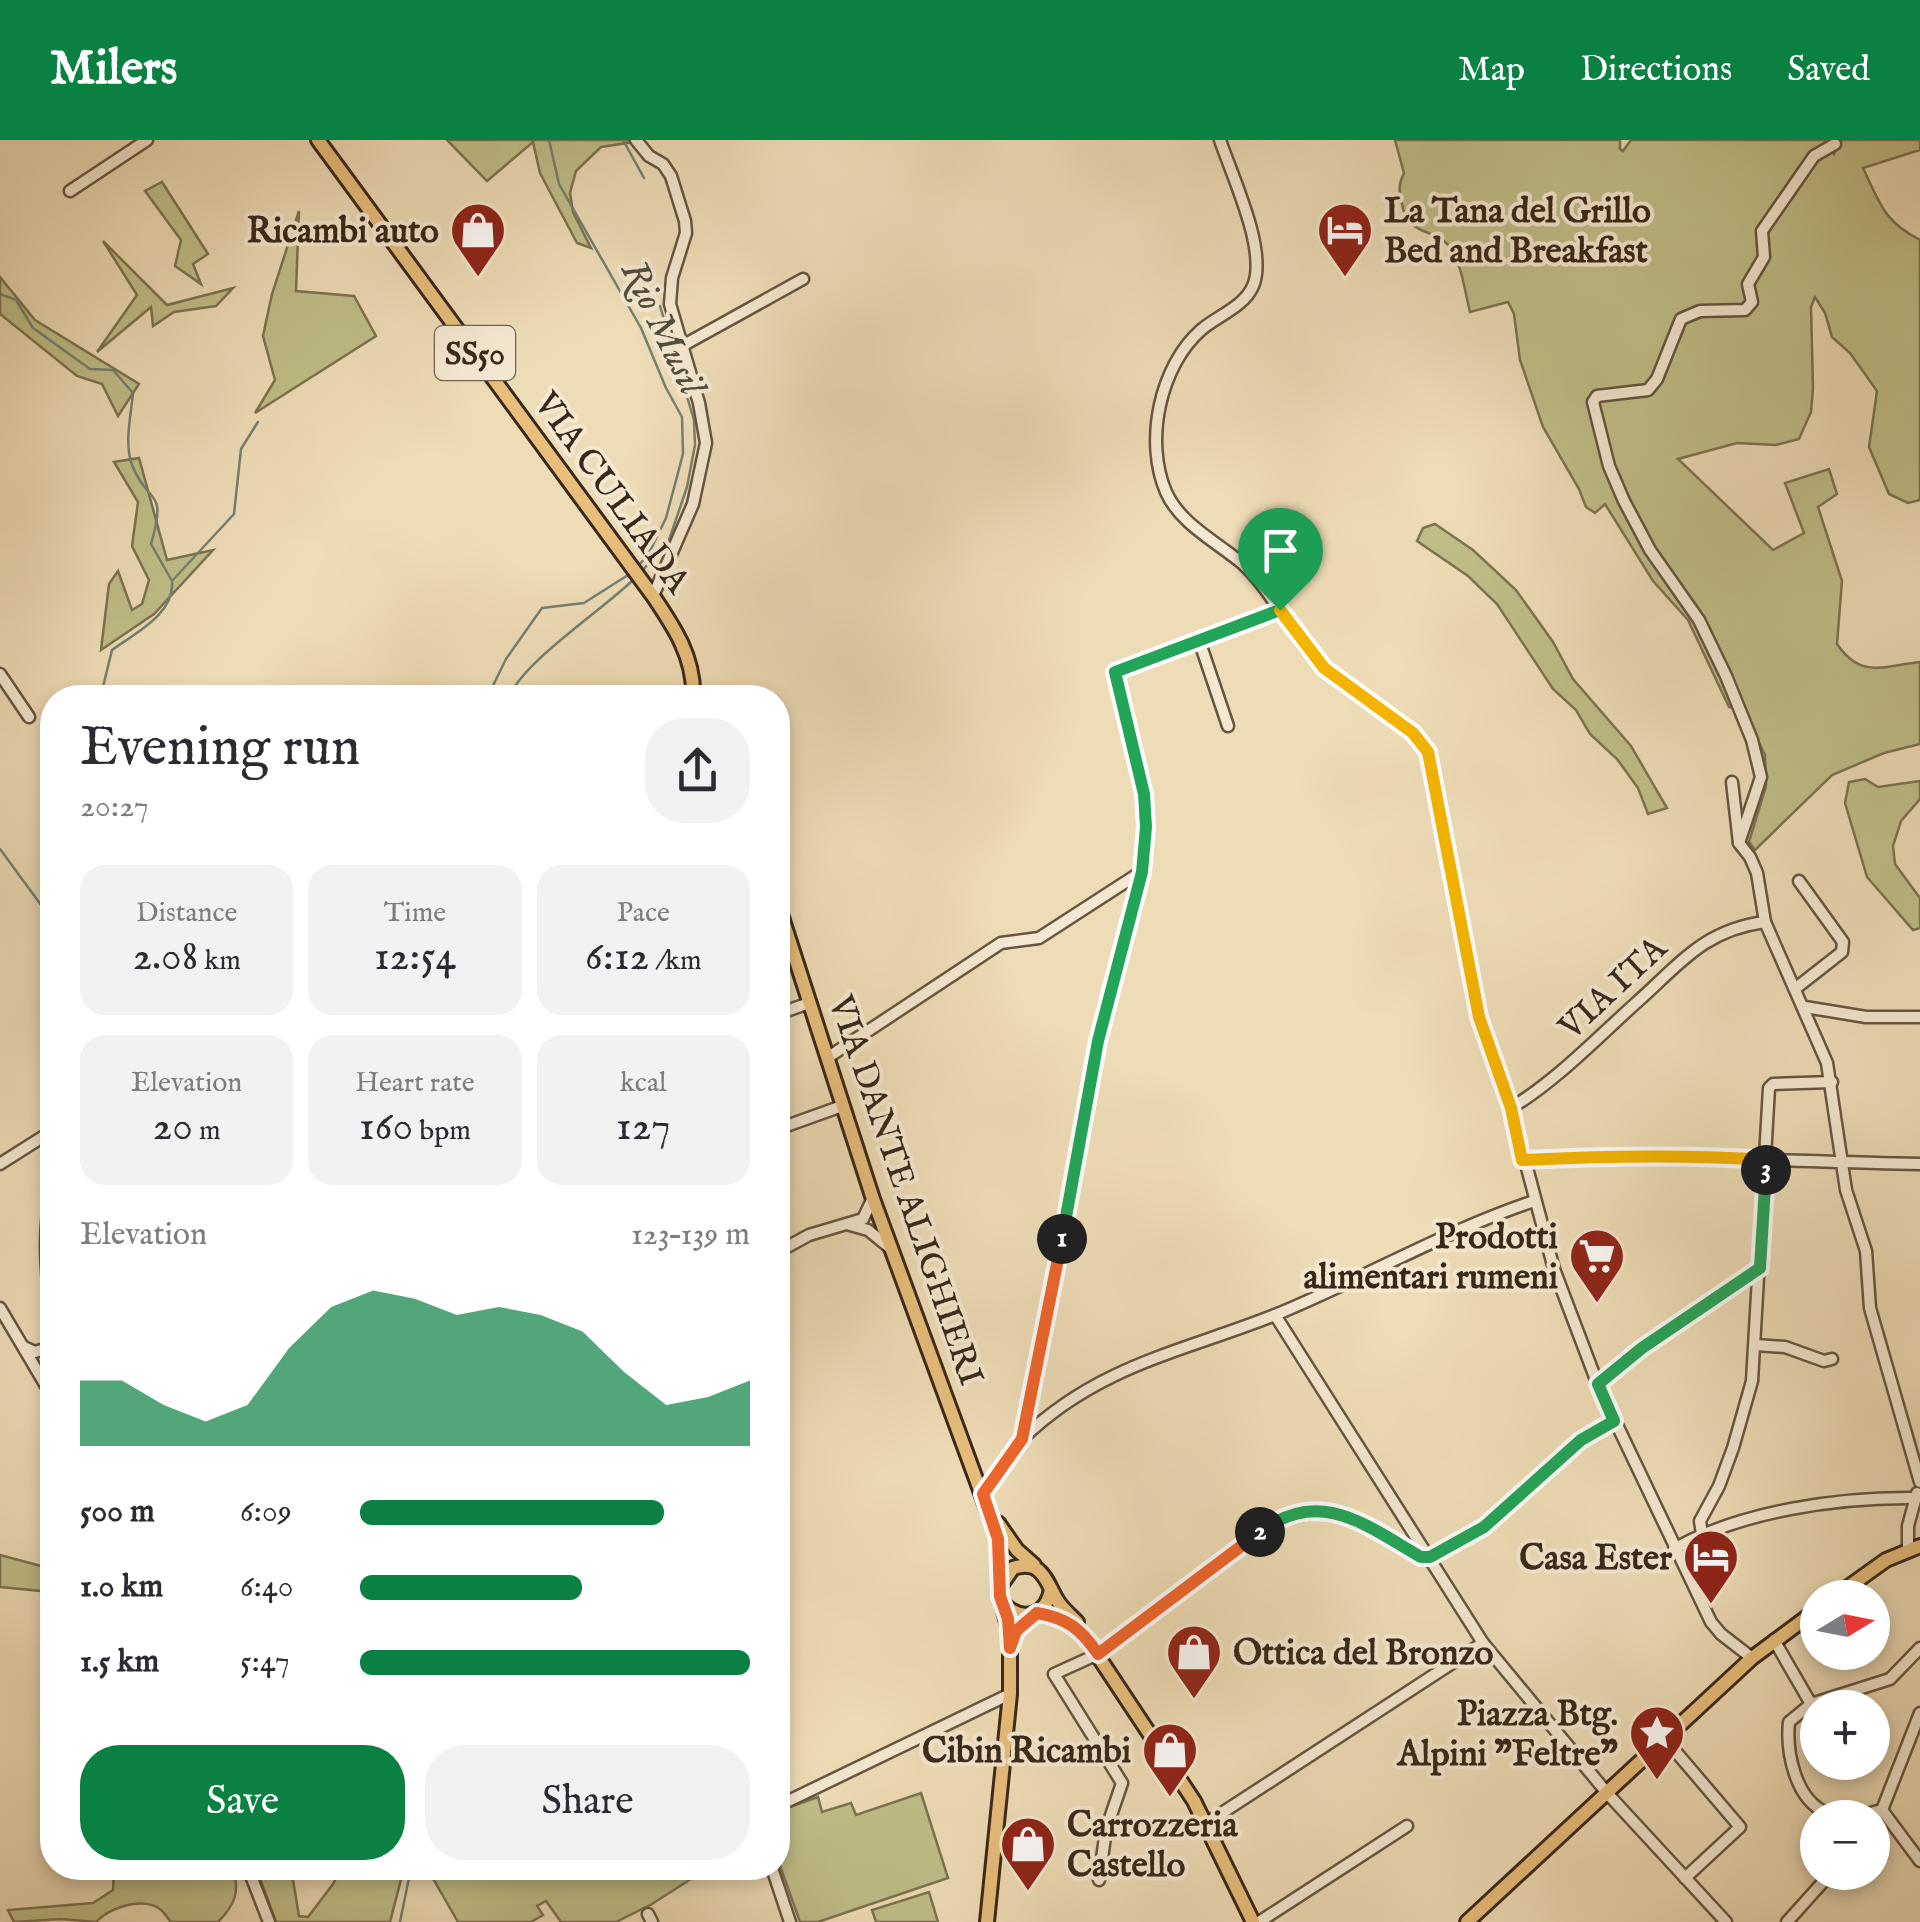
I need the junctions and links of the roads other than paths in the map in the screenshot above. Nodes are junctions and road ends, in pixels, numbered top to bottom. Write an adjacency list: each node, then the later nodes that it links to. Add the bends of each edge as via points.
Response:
1 (147, 140): 6 (street)
2 (318, 140): 9 (main road, VIA CULIADA / SS50)
3 (636, 140): 8 (street, via 671,176 685,221 670,304)
4 (1220, 140): 10 (street, via 1255,244 1254,285 1201,330 1166,376 1158,458 1166,492 1190,523 1241,563)
5 (1835, 144): 17 (street, via 1814,156 1762,231 1764,257 1748,284 1752,302 1745,310 1700,310 1681,319 1648,390 1597,396 1594,402 1624,502 1699,620 1752,740 1761,778)
6 (70, 191)
7 (803, 280): 8 (street)
8 (682, 346): 9 (street, via 706,443 693,504)
9 (650, 590): 13 (main road, VIA CULIADA / SS50, via 685,652)
10 (1280, 610): 11 (street); 30 (street, via 1324,668 1413,733 1428,752 1479,1017)
11 (1199, 640): 15 (street); 18 (street, via 1115,672 1144,794)
12 (0, 674): 14 (street)
13 (692, 685)
14 (29, 717)
15 (1228, 726)
16 (1732, 782): 17 (street)
17 (1739, 843): 20 (street, via 1757,873)
18 (1142, 872): 27 (street, via 1039,938 1002,943); 54 (street, via 1098,1041)
19 (1799, 881): 22 (street, via 1843,942 1842,952)
20 (1762, 922): 22 (street); 30 (street, VIA ITA, via 1694,948 1552,1079)
21 (790, 943): 23 (main road, VIA DANTE ALIGHIERI)
22 (1796, 988): 24 (street)
23 (809, 1003): 25 (street); 27 (main road, VIA DANTE ALIGHIERI)
24 (1806, 1008): 26 (street); 28 (street)
25 (790, 1010)
26 (1920, 1017)
27 (827, 1058): 29 (main road, VIA DANTE ALIGHIERI)
28 (1832, 1082): 34 (street, via 1768,1088); 35 (street)
29 (842, 1106): 31 (street); 38 (main road, VIA DANTE ALIGHIERI)
30 (1511, 1108): 33 (street)
31 (790, 1126)
32 (40, 1139): 36 (street)
33 (1522, 1160): 34 (street); 39 (street)
34 (1767, 1160): 35 (street); 44 (street)
35 (1844, 1163): 37 (street); 55 (street, via 1866,1251 1874,1326)
36 (0, 1164)
37 (1920, 1164)
38 (873, 1199): 40 (street); 42 (main road, VIA DANTE ALIGHIERI)
39 (1534, 1201): 46 (street, via 1475,1221); 52 (street)
40 (859, 1220): 41 (street); 42 (street, via 878,1226)
41 (844, 1224): 42 (street); 43 (street)
42 (889, 1243): 56 (main road, VIA DANTE ALIGHIERI)
43 (790, 1245)
44 (1760, 1268): 47 (street); 52 (street)
45 (0, 1308): 48 (street)
46 (1275, 1315): 54 (street, via 1162,1352 1096,1383); 61 (street)
47 (1756, 1345): 50 (street); 58 (street, via 1743,1414 1700,1521)
48 (24, 1347): 49 (street); 51 (street)
49 (40, 1351)
50 (1832, 1359)
51 (40, 1375)
52 (1598, 1384): 53 (street)
53 (1614, 1421): 60 (street); 61 (street, via 1581,1440 1484,1527)
54 (1022, 1439): 56 (street)
55 (1920, 1483): 57 (street)
56 (983, 1494): 62 (main road, VIA DANTE ALIGHIERI, via 1008,1539); 64 (main road, VIA DANTE ALIGHIERI, via 998,1539)
57 (1916, 1498): 58 (street, via 1799,1508); 59 (street, via 1908,1526)
58 (1702, 1534): 60 (street)
59 (1914, 1548): 63 (main road)
60 (1674, 1549): 75 (street, via 1711,1622)
61 (1430, 1557): 71 (street); 74 (street, via 1346,1514 1298,1514 1269,1525)
62 (1044, 1573): 64 (main road, via 1020,1565 1006,1573); 65 (main road)
63 (1858, 1580)
64 (1000, 1588): 66 (main road)
65 (1050, 1589): 67 (main road, via 1046,1606); 69 (main road)
66 (1003, 1603): 67 (main road, via 1015,1614); 72 (main road)
67 (1034, 1614): 69 (main road, via 1068,1621); 72 (main road)
68 (1800, 1622): 70 (main road)
69 (1088, 1640): 74 (main road)
70 (1774, 1640): 75 (main road); 76 (street)
71 (1483, 1643): 82 (street); 87 (street)
72 (1010, 1648): 78 (main road)
73 (1920, 1648): 77 (street, via 1890,1679)
74 (1098, 1654): 87 (main road); 93 (street, via 1054,1674 1122,1783)
75 (1752, 1658): 81 (main road)
76 (1803, 1690)
77 (1855, 1690)
78 (1010, 1694): 83 (street); 97 (main road)
79 (1800, 1713): 84 (street, via 1788,1733 1795,1775)
80 (1920, 1713): 85 (street)
81 (1665, 1739): 82 (main road); 90 (street, via 1740,1827)
82 (1606, 1792): 90 (street); 99 (main road)
83 (790, 1800)
84 (1811, 1800)
85 (1886, 1800)
86 (1890, 1821): 89 (street)
87 (1205, 1824): 98 (main road)
88 (1407, 1826): 98 (street)
89 (1920, 1861)
90 (1685, 1878): 100 (street)
91 (253, 1880): 95 (street)
92 (776, 1880): 96 (street)
93 (1099, 1880)
94 (1816, 1890): 101 (street)
95 (269, 1922)
96 (790, 1922)
97 (986, 1922)
98 (1256, 1922)
99 (1467, 1922)
100 (1726, 1922)
101 (1787, 1922)

